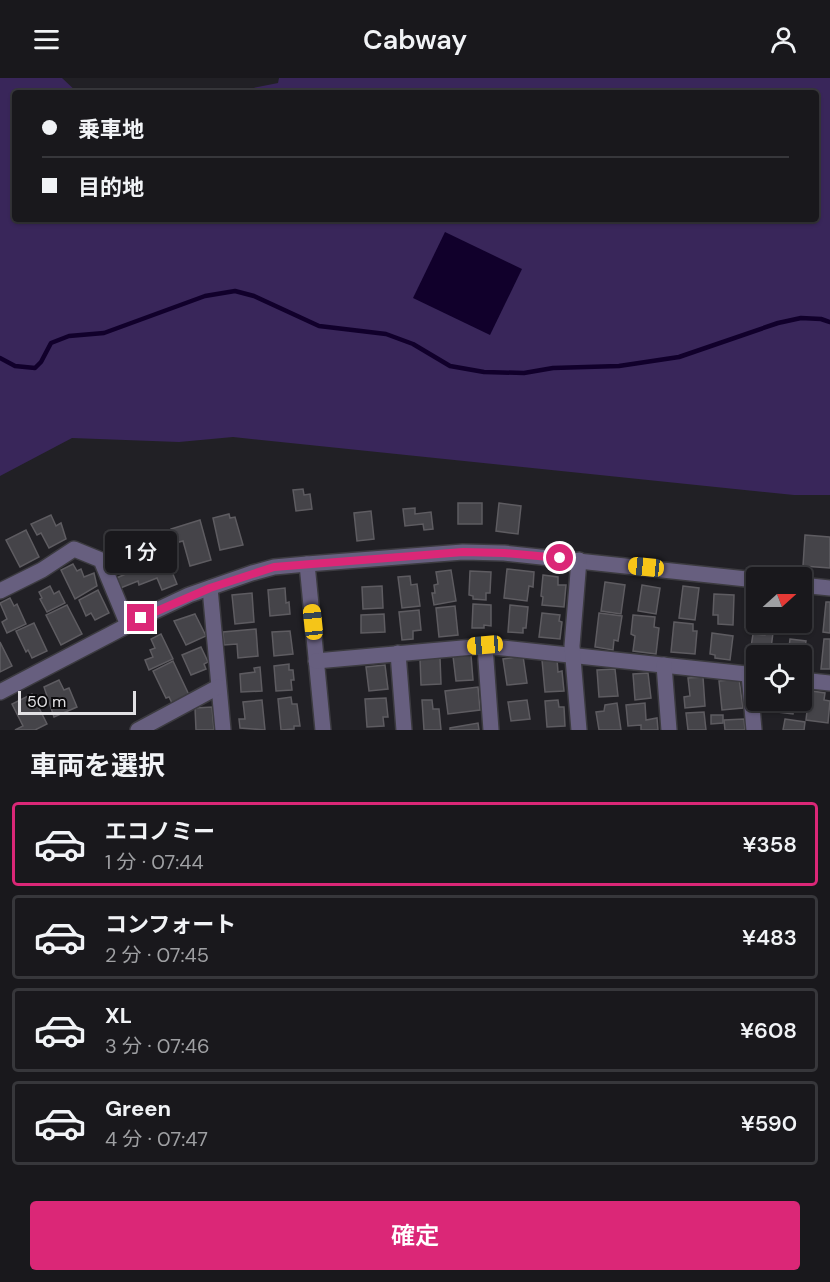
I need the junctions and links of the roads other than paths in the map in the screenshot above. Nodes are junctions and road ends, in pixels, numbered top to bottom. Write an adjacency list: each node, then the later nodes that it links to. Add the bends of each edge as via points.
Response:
1 (579, 560): 2 (street, via 463,552); 3 (street); 11 (street)
2 (307, 564): 5 (street, via 274,567); 12 (street)
3 (746, 579)
4 (812, 586): 6 (street)
5 (210, 588): 8 (street); 17 (street)
6 (830, 588)
7 (0, 591): 8 (street, via 74,549 101,560)
8 (128, 625): 18 (street)
9 (485, 645): 10 (street); 11 (street); 24 (street)
10 (398, 653): 12 (street); 23 (street)
11 (572, 655): 13 (street); 25 (street)
12 (316, 661): 22 (street)
13 (664, 665): 14 (street); 26 (street)
14 (746, 674)
15 (812, 681): 16 (street)
16 (830, 683)
17 (218, 687): 20 (street); 21 (street)
18 (0, 692)
19 (753, 711): 27 (street)
20 (138, 730)
21 (223, 730)
22 (323, 730)
23 (404, 730)
24 (491, 730)
25 (579, 730)
26 (669, 730)
27 (754, 730)

